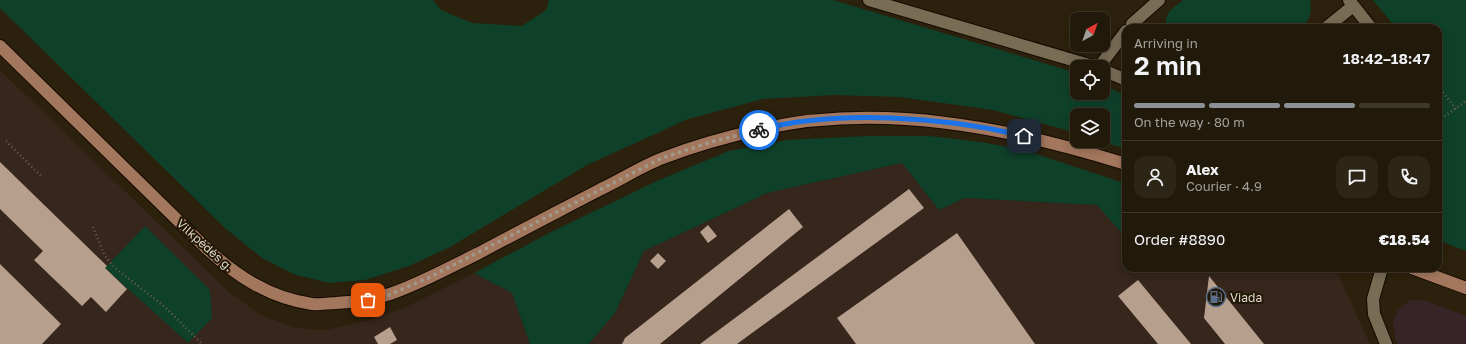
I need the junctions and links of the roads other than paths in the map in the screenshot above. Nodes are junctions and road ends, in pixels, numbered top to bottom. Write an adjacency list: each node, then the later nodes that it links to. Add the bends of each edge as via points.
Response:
1 (870, 0): 9 (street)
2 (1159, 0): 4 (street)
3 (1351, 3): 5 (street); 6 (street)
4 (1134, 24)
5 (1330, 24)
6 (1368, 24)
7 (1122, 38): 10 (street)
8 (0, 46): 13 (main road, Vilkpėdės g., via 226,266 264,290 314,304 358,302 389,295 459,263 662,158 763,129 811,121 857,118 963,125 1012,133)
9 (1071, 60)
10 (1105, 60)
11 (1110, 73): 12 (street)
12 (1122, 78)
13 (1122, 163)
14 (1381, 272): 17 (street, via 1373,299 1374,314)
15 (1423, 272): 16 (main road)
16 (1466, 288)
17 (1386, 344)

